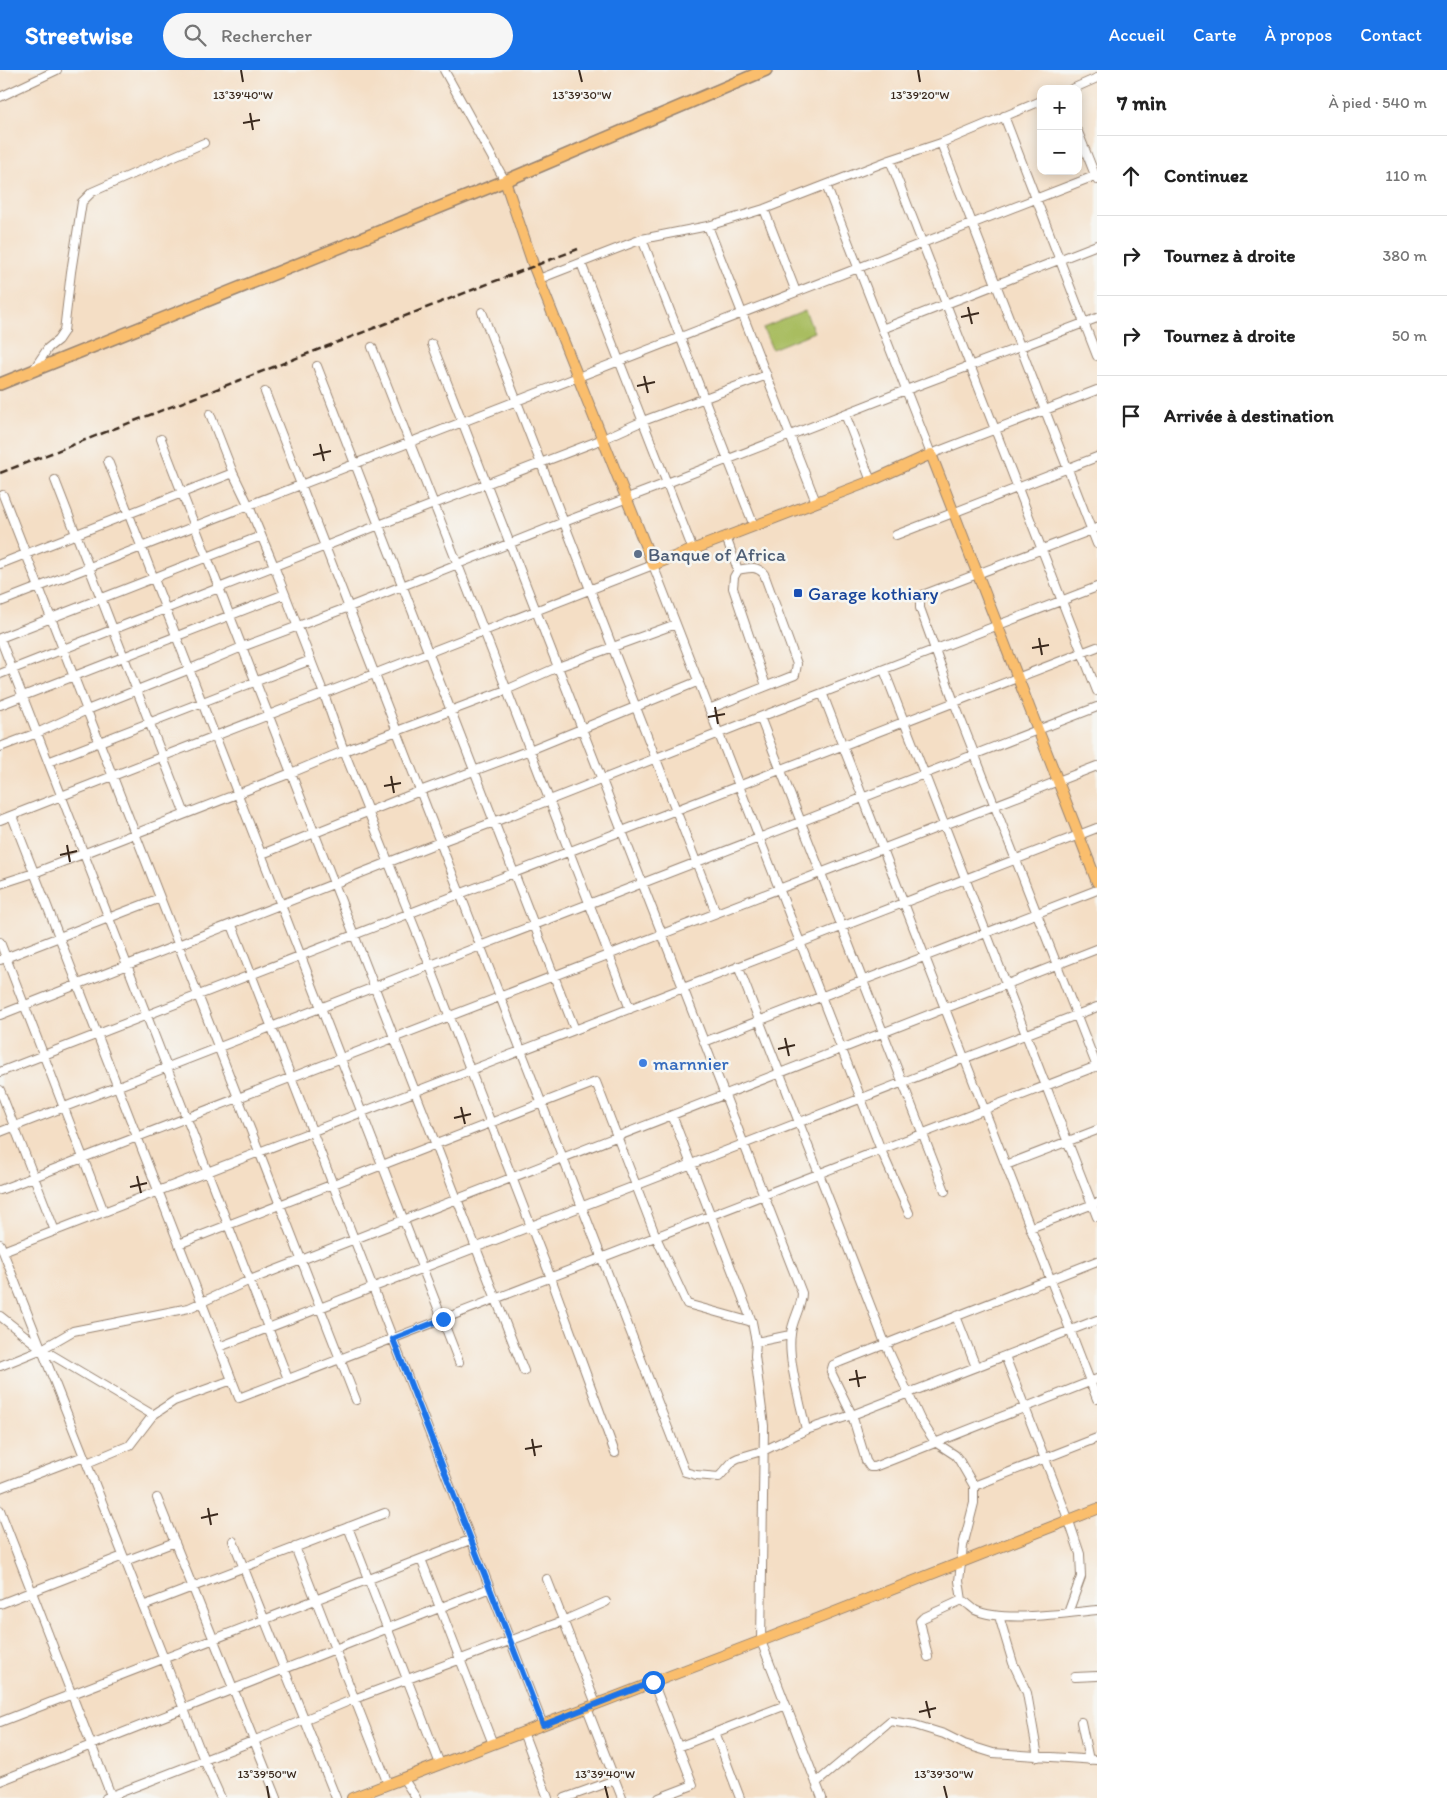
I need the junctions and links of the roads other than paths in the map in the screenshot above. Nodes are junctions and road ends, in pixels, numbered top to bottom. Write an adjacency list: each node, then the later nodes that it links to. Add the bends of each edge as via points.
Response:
1 (56, 70): 6 (street)
2 (444, 70): 14 (street)
3 (766, 70): 14 (highway)
4 (1097, 78): 5 (street)
5 (1081, 85)
6 (0, 97)
7 (1037, 103): 8 (street)
8 (1004, 116): 11 (street); 16 (street)
9 (1082, 142): 13 (street)
10 (204, 143): 43 (street, via 86,196 82,202 64,330)
11 (941, 143): 12 (street); 18 (street)
12 (890, 160): 15 (street); 21 (street)
13 (1096, 177): 16 (street)
14 (505, 181): 26 (main road); 43 (highway)
15 (826, 185): 17 (street); 25 (street)
16 (1036, 199): 18 (street); 23 (street)
17 (764, 209): 19 (street); 28 (street)
18 (972, 224): 21 (street); 27 (street)
19 (708, 226): 20 (street); 31 (street)
20 (642, 238): 24 (street); 35 (street)
21 (923, 243): 25 (street); 29 (street)
22 (1097, 245): 23 (street)
23 (1060, 259): 27 (street); 33 (street)
24 (581, 263): 26 (street); 40 (street)
25 (858, 268): 28 (street); 34 (street)
26 (539, 279): 45 (main road)
27 (996, 284): 29 (street); 38 (street)
28 (796, 292): 31 (street)
29 (946, 303): 34 (street); 42 (street)
30 (482, 312): 51 (street)
31 (742, 313): 35 (street); 44 (street)
32 (1097, 318): 33 (street)
33 (1084, 323): 38 (street); 39 (street)
34 (882, 329): 47 (street)
35 (680, 337): 40 (street); 50 (street)
36 (432, 344): 55 (street)
37 (372, 347): 61 (street)
38 (1020, 348): 42 (street); 52 (street)
39 (1097, 356)
40 (619, 360): 45 (street); 56 (street)
41 (317, 366): 67 (street)
42 (970, 366): 47 (street); 57 (street)
43 (34, 370): 46 (highway)
44 (767, 375): 50 (street); 58 (street)
45 (578, 377): 51 (street); 60 (main road)
46 (0, 384)
47 (906, 390): 54 (street); 62 (street)
48 (1097, 390): 52 (street)
49 (265, 392): 74 (street)
50 (704, 399): 56 (street); 64 (street)
51 (517, 401): 55 (street); 66 (street)
52 (1045, 410): 57 (street); 68 (street)
53 (210, 414): 69 (street)
54 (845, 414): 58 (street); 71 (street)
55 (462, 421): 61 (street); 73 (street)
56 (644, 421): 60 (street); 72 (street)
57 (995, 430): 62 (street); 75 (street)
58 (790, 436): 64 (street); 79 (street)
59 (161, 439): 76 (street)
60 (603, 439): 66 (street); 78 (main road)
61 (410, 443): 67 (street); 81 (street)
62 (931, 454): 71 (main road); 82 (main road)
63 (1097, 457): 68 (street)
64 (728, 459): 72 (street); 87 (street)
65 (108, 461): 83 (street)
66 (541, 463): 73 (street); 84 (street)
67 (355, 464): 74 (street); 85 (street)
68 (1067, 468): 75 (street); 88 (street)
69 (233, 474): 76 (street); 80 (street)
70 (55, 480): 89 (street)
71 (871, 481): 79 (main road)
72 (667, 483): 78 (street); 98 (street)
73 (487, 484): 81 (street); 93 (street)
74 (301, 485): 80 (street); 96 (street)
75 (1018, 488): 82 (street); 97 (street)
76 (182, 493): 83 (street); 86 (street)
77 (4, 495): 99 (street)
78 (626, 497): 84 (street); 103 (main road)
79 (816, 502): 87 (main road)
80 (248, 504): 86 (street); 91 (street)
81 (434, 505): 85 (street); 102 (street)
82 (953, 513): 90 (street); 107 (main road)
83 (129, 514): 89 (street); 95 (street)
84 (564, 522): 93 (street); 113 (street)
85 (379, 525): 96 (street); 109 (street)
86 (195, 526): 95 (street); 100 (street)
87 (754, 526): 92 (main road)
88 (1094, 529): 94 (street); 97 (street)
89 (76, 534): 99 (street); 105 (street)
90 (896, 535)
91 (261, 536): 100 (street); 104 (street)
92 (726, 537): 98 (main road); 106 (street)
93 (510, 544): 102 (street); 120 (street)
94 (1097, 544)
95 (142, 547): 105 (street); 108 (street)
96 (325, 547): 104 (street); 118 (street)
97 (1042, 549): 107 (street); 116 (street)
98 (693, 550): 103 (main road)
99 (26, 554): 101 (street); 110 (street)
100 (207, 557): 108 (street); 112 (street)
101 (0, 564)
102 (458, 565): 109 (street); 127 (street)
103 (653, 565): 113 (street); 123 (street)
104 (274, 566): 112 (street); 114 (street)
105 (89, 567): 110 (street); 115 (street)
106 (738, 570): 149 (street, via 733,588); 149 (street, via 754,567 764,574 797,664 795,674)
107 (977, 575): 124 (main road); 134 (street, via 920,596 920,608)
108 (154, 578): 115 (street); 119 (street)
109 (402, 586): 118 (street); 135 (street)
110 (39, 587): 117 (street); 122 (street)
111 (1097, 587): 116 (street)
112 (219, 588): 119 (street); 121 (street)
113 (590, 590): 120 (street); 132 (street)
114 (285, 594): 121 (street); 125 (street)
115 (101, 598): 122 (street); 126 (street)
116 (1062, 601): 124 (street); 136 (street)
117 (0, 602)
118 (349, 608): 125 (street); 144 (street)
119 (166, 609): 126 (street); 128 (street)
120 (536, 611): 127 (street); 139 (street)
121 (230, 616): 128 (street); 130 (street)
122 (51, 618): 129 (street); 133 (street)
123 (676, 624): 132 (street); 147 (street)
124 (997, 626): 134 (street); 146 (main road)
125 (297, 627): 130 (street); 138 (street)
126 (113, 630): 133 (street); 137 (street)
127 (484, 631): 135 (street); 151 (street)
128 (177, 636): 137 (street); 141 (street)
129 (0, 638): 140 (street)
130 (242, 647): 141 (street); 148 (street)
131 (1097, 647): 136 (street)
132 (613, 648): 139 (street); 159 (street)
133 (63, 649): 140 (street); 145 (street)
134 (936, 650): 142 (street); 157 (street)
135 (428, 653): 144 (street); 163 (street)
136 (1082, 653): 146 (street); 152 (street)
137 (124, 656): 145 (street); 150 (street)
138 (311, 660): 148 (street); 153 (street)
139 (558, 667): 151 (street); 168 (street)
140 (12, 669): 143 (street); 155 (street)
141 (190, 669): 150 (street); 156 (street)
142 (884, 670): 154 (street); 166 (street)
143 (0, 674)
144 (374, 674): 153 (street); 170 (street)
145 (74, 676): 155 (street); 162 (street)
146 (1017, 678): 157 (street); 169 (main road)
147 (699, 681): 159 (street); 161 (street)
148 (256, 682): 156 (street); 164 (street)
149 (766, 686): 161 (street)
150 (137, 690): 162 (street); 167 (street)
151 (506, 690): 163 (street); 177 (street)
152 (1097, 691)
153 (324, 694): 164 (street); 178 (street)
154 (823, 694): 165 (street); 175 (street)
155 (23, 696): 158 (street); 171 (street)
156 (202, 702): 167 (street); 173 (street)
157 (954, 702): 166 (street); 179 (street)
158 (0, 704)
159 (636, 706): 168 (street); 181 (street)
160 (1097, 707): 169 (street)
161 (709, 709): 172 (street)
162 (87, 710): 171 (street); 174 (street)
163 (451, 711): 170 (street); 185 (street)
164 (269, 715): 173 (street); 186 (street)
165 (760, 717): 172 (street); 184 (street)
166 (904, 722): 175 (street); 187 (street)
167 (150, 723): 174 (street); 180 (street)
168 (582, 728): 177 (street); 189 (street)
169 (1038, 730): 179 (street); 190 (main road)
170 (397, 732): 178 (street); 192 (street)
171 (37, 733): 176 (street); 182 (street)
172 (719, 735): 181 (street); 191 (street)
173 (216, 736): 180 (street); 193 (street)
174 (100, 742): 182 (street); 188 (street)
175 (842, 745): 184 (street); 195 (street)
176 (0, 747)
177 (530, 750): 185 (street); 196 (street)
178 (344, 751): 186 (street); 199 (street)
179 (975, 755): 187 (street); 197 (street)
180 (163, 757): 188 (street); 200 (street)
181 (656, 759): 189 (street); 198 (street)
182 (48, 762): 194 (street)
183 (1097, 766): 190 (street)
184 (780, 769): 191 (street); 203 (street)
185 (475, 772): 192 (street); 204 (street)
186 (291, 773): 193 (street); 209 (street)
187 (924, 774): 195 (street); 205 (street)
188 (113, 776): 194 (street); 208 (street)
189 (602, 780): 196 (street); 207 (street)
190 (1058, 781): 197 (street); 210 (main road)
191 (739, 786): 198 (street); 211 (street)
192 (420, 791): 199 (street); 212 (street)
193 (238, 794): 200 (street); 216 (street)
194 (62, 796): 201 (street); 215 (street)
195 (863, 798): 203 (street); 213 (street)
196 (549, 801): 204 (street); 214 (street)
197 (995, 805): 205 (street); 217 (street)
198 (676, 809): 207 (street); 218 (street)
199 (369, 812): 209 (street); 219 (street)
200 (185, 814): 208 (street)
201 (12, 816): 202 (street); 221 (street)
202 (0, 820)
203 (801, 821): 211 (street); 220 (street)
204 (494, 822): 212 (street); 222 (street)
205 (944, 825): 213 (street); 223 (street)
206 (1097, 828): 210 (street)
207 (622, 831): 214 (street); 225 (street)
208 (135, 833): 215 (street); 231 (street)
209 (315, 834): 216 (street); 227 (street)
210 (1078, 835): 217 (street); 224 (main road)
211 (759, 838): 218 (street); 228 (street)
212 (440, 842): 219 (street); 230 (street)
213 (882, 849): 220 (street); 232 (street)
214 (568, 852): 222 (street); 233 (street)
215 (84, 853): 221 (street); 238 (street)
216 (262, 854): 234 (street)
217 (1016, 859): 223 (street); 237 (street)
218 (696, 862): 225 (street); 236 (street)
219 (390, 863): 227 (street); 235 (street)
220 (820, 872): 228 (street); 241 (street)
221 (34, 873): 226 (street); 245 (street)
222 (514, 873): 230 (street); 239 (street)
223 (965, 878): 232 (street); 242 (street)
224 (1097, 882)
225 (642, 883): 233 (street); 243 (street)
226 (0, 884)
227 (335, 885): 234 (street); 244 (street)
228 (779, 889): 236 (street); 247 (street)
229 (1097, 890): 237 (street)
230 (460, 894): 235 (street); 249 (street)
231 (160, 898): 238 (street); 248 (street)
232 (904, 902): 241 (street); 253 (street)
233 (589, 904): 239 (street); 252 (street)
234 (282, 906): 240 (street); 251 (street)
235 (409, 913): 244 (street); 257 (street)
236 (716, 913): 243 (street)
237 (1037, 913): 242 (street); 255 (street)
238 (109, 918): 245 (street); 256 (street)
239 (534, 924): 249 (street); 260 (street)
240 (232, 925): 248 (street); 259 (street)
241 (842, 926): 247 (street); 261 (street)
242 (986, 933): 253 (street); 262 (street)
243 (662, 934): 252 (street); 265 (street)
244 (354, 935): 251 (street); 264 (street)
245 (59, 937): 254 (street); 263 (street)
246 (0, 942): 254 (street)
247 (800, 942): 258 (street); 268 (street)
248 (179, 946): 256 (street); 266 (street)
249 (480, 946): 257 (street); 267 (street)
250 (1097, 949): 255 (street)
251 (301, 955): 259 (street); 271 (street)
252 (609, 955): 260 (street); 272 (street)
253 (925, 957): 261 (street); 273 (street)
254 (3, 959): 269 (street)
255 (1057, 965): 262 (street); 274 (street)
256 (128, 966): 263 (street); 276 (street)
257 (430, 966): 264 (street); 277 (street)
258 (738, 966): 265 (street); 278 (street)
259 (251, 974): 266 (street); 279 (street)
260 (554, 976): 267 (street); 280 (street)
261 (863, 981): 268 (street); 281 (street)
262 (1006, 984): 273 (street); 283 (street)
263 (78, 985): 269 (street); 282 (street)
264 (374, 987): 271 (street); 284 (street)
265 (683, 988): 272 (street); 285 (street)
266 (198, 995): 276 (street); 286 (street)
267 (500, 997): 277 (street); 288 (street)
268 (821, 997): 278 (street); 287 (street)
269 (24, 1006): 275 (street); 289 (street)
270 (1097, 1007): 274 (street)
271 (321, 1008): 279 (street); 290 (street)
272 (630, 1008): 280 (street)
273 (945, 1008): 281 (street); 291 (street)
274 (1077, 1014): 283 (street); 292 (street)
275 (0, 1015)
276 (146, 1015): 282 (street); 293 (street)
277 (449, 1017): 284 (street); 294 (street)
278 (760, 1020): 285 (street); 296 (street)
279 (271, 1027): 286 (street); 297 (street)
280 (575, 1030): 288 (street)
281 (883, 1033): 287 (street); 298 (street)
282 (97, 1034): 289 (street); 299 (street)
283 (1026, 1034): 291 (street); 300 (street)
284 (394, 1038): 290 (street); 302 (street)
285 (704, 1042): 303 (street)
286 (218, 1047): 293 (street); 304 (street)
287 (842, 1049): 296 (street); 305 (street)
288 (521, 1050): 294 (street); 306 (street)
289 (43, 1055): 295 (street); 307 (street)
290 (341, 1058): 297 (street); 309 (street)
291 (964, 1058): 298 (street); 308 (street)
292 (1097, 1066): 300 (street)
293 (167, 1067): 299 (street); 311 (street)
294 (470, 1069): 302 (street); 313 (street)
295 (0, 1072)
296 (780, 1073): 303 (street); 312 (street)
297 (291, 1078): 304 (street); 316 (street)
298 (902, 1082): 305 (street); 318 (street)
299 (117, 1086): 307 (street); 320 (street)
300 (1046, 1086): 308 (street); 321 (street)
301 (0, 1090): 314 (street)
302 (415, 1092): 309 (street); 322 (street)
303 (724, 1094): 310 (street); 323 (street)
304 (238, 1098): 311 (street); 325 (street)
305 (861, 1098): 312 (street); 324 (street)
306 (542, 1103): 313 (street); 319 (street, via 596,1082); 327 (street)
307 (64, 1107): 314 (street); 326 (street)
308 (984, 1110): 318 (street); 330 (street)
309 (362, 1112): 316 (street); 329 (street)
310 (672, 1115): 319 (street); 328 (street)
311 (187, 1118): 320 (street); 331 (street)
312 (799, 1122): 323 (street); 332 (street)
313 (490, 1123): 322 (street); 334 (street)
314 (14, 1126): 317 (street); 333 (street)
315 (1097, 1130): 321 (street)
316 (312, 1131): 325 (street); 335 (street)
317 (0, 1132)
318 (922, 1134): 324 (street); 339 (street)
319 (617, 1136): 327 (street); 336 (street)
320 (137, 1137): 326 (street); 338 (street)
321 (1068, 1141): 330 (street); 342 (street)
322 (436, 1144): 329 (street); 341 (street)
323 (743, 1144): 328 (street); 340 (street)
324 (881, 1150): 332 (street); 346 (street)
325 (259, 1152): 331 (street); 343 (street)
326 (83, 1158): 333 (street); 345 (street)
327 (563, 1158): 334 (street); 344 (street)
328 (691, 1164): 336 (street); 347 (street)
329 (382, 1165): 335 (street); 349 (street)
330 (1006, 1165): 352 (street)
331 (208, 1172): 338 (street); 350 (street)
332 (819, 1174): 340 (street); 380 (street)
333 (34, 1177): 337 (street); 353 (street)
334 (512, 1178): 341 (street); 351 (street)
335 (333, 1184): 343 (street); 355 (street)
336 (636, 1185): 344 (street); 354 (street)
337 (0, 1190)
338 (158, 1191): 345 (street); 356 (street)
339 (945, 1191)
340 (764, 1195): 347 (street); 377 (street, via 802,1293)
341 (457, 1199): 349 (street); 358 (street)
342 (1095, 1203): 348 (street); 352 (street)
343 (280, 1204): 350 (street); 360 (street)
344 (582, 1206): 351 (street); 359 (street)
345 (104, 1212): 353 (street)
346 (909, 1213)
347 (711, 1215): 354 (street); 374 (street)
348 (1097, 1217)
349 (404, 1220): 355 (street); 362 (street)
350 (228, 1224): 356 (street); 365 (street)
351 (530, 1226): 358 (street); 363 (street)
352 (1030, 1228): 364 (street)
353 (55, 1231): 357 (street)
354 (656, 1237): 359 (street); 374 (street, via 688,1304)
355 (354, 1239): 360 (street); 366 (street)
356 (179, 1244): 368 (street)
357 (2, 1247): 382 (street)
358 (476, 1247): 362 (street); 367 (street)
359 (602, 1258): 363 (street); 401 (street, via 685,1472 719,1477 734,1460)
360 (301, 1260): 365 (street); 369 (street)
361 (1097, 1261): 364 (street)
362 (422, 1268): 366 (street); 372 (street)
363 (551, 1278): 367 (street); 402 (street)
364 (1050, 1279): 371 (street); 376 (street)
365 (250, 1280): 368 (street); 375 (street)
366 (373, 1287): 369 (street); 378 (street)
367 (496, 1299): 372 (street); 388 (street)
368 (202, 1302): 381 (street); 382 (street, via 189,1308 72,1331)
369 (320, 1308): 375 (street); 384 (street)
370 (0, 1316): 382 (street)
371 (956, 1316): 380 (street); 387 (street)
372 (443, 1319): 378 (street); 385 (street)
373 (1097, 1320): 376 (street)
374 (752, 1322): 379 (street)
375 (268, 1327): 381 (street); 389 (street)
376 (1070, 1330): 383 (street); 391 (street)
377 (790, 1335): 379 (street); 398 (street)
378 (393, 1339): 384 (street); 413 (street)
379 (756, 1342): 401 (street)
380 (885, 1343): 392 (street); 397 (street, via 833,1365 831,1372)
381 (219, 1347): 390 (street)
382 (42, 1349): 386 (street); 396 (street); 404 (street)
383 (1005, 1356): 387 (street); 395 (street)
384 (340, 1359): 389 (street); 394 (street)
385 (459, 1362)
386 (0, 1366)
387 (976, 1367): 392 (street)
388 (524, 1370)
389 (288, 1379): 390 (street, via 239,1398)
390 (232, 1380): 396 (street, via 174,1401)
391 (1094, 1381): 393 (street); 395 (street)
392 (907, 1394): 397 (street); 400 (street)
393 (1097, 1399)
394 (356, 1400)
395 (1025, 1407): 400 (street); 403 (street)
396 (153, 1415): 404 (street, via 130,1445)
397 (852, 1415): 398 (street); 400 (street, via 870,1467)
398 (806, 1430): 401 (street)
399 (1097, 1438): 403 (street)
400 (936, 1442): 405 (street, via 960,1460)
401 (764, 1450): 440 (street)
402 (615, 1453)
403 (1045, 1458): 405 (street); 411 (street)
404 (85, 1460): 406 (street); 417 (street)
405 (974, 1486): 419 (street, via 974,1503)
406 (0, 1488)
407 (157, 1498): 415 (street)
408 (1097, 1509): 411 (main road)
409 (0, 1510): 425 (street)
410 (384, 1513): 412 (street)
411 (1069, 1521): 419 (main road); 433 (street, via 1080,1554 1081,1572)
412 (348, 1527): 416 (street); 421 (street)
413 (470, 1540): 418 (street); 424 (street)
414 (234, 1541): 420 (street)
415 (175, 1542): 417 (street); 423 (street)
416 (296, 1547): 420 (street); 426 (street)
417 (124, 1559): 425 (street); 430 (street)
418 (421, 1559): 421 (street); 431 (street)
419 (962, 1562): 427 (street, via 959,1582); 440 (main road)
420 (244, 1567): 423 (street); 435 (street)
421 (368, 1579): 426 (street); 437 (street)
422 (547, 1579): 436 (street)
423 (192, 1587): 430 (street); 438 (street)
424 (490, 1588): 431 (street); 439 (street)
425 (32, 1592): 429 (street); 451 (street)
426 (316, 1599): 435 (street); 441 (street)
427 (962, 1600): 434 (street, via 976,1610); 442 (street, via 920,1621)
428 (606, 1602): 436 (street)
429 (0, 1604)
430 (143, 1606): 443 (street)
431 (440, 1608): 437 (street); 444 (street)
432 (1097, 1610): 433 (street)
433 (1068, 1612): 434 (street)
434 (999, 1616): 466 (street, via 1013,1663 1027,1693)
435 (264, 1619): 438 (street); 445 (street)
436 (564, 1621): 439 (street); 454 (street)
437 (388, 1628): 441 (street); 448 (street)
438 (213, 1639): 443 (street); 450 (street)
439 (511, 1641): 444 (street); 459 (street)
440 (761, 1641): 449 (main road); 453 (street)
441 (335, 1649): 445 (street); 452 (street)
442 (928, 1657)
443 (164, 1658): 451 (street); 455 (street)
444 (460, 1660): 448 (street); 463 (street)
445 (284, 1669): 450 (street); 456 (street)
446 (1097, 1676): 447 (street)
447 (1075, 1677)
448 (408, 1680): 452 (street); 469 (street)
449 (653, 1682): 454 (main road); 465 (street)
450 (233, 1689): 455 (street); 462 (street)
451 (72, 1694): 457 (street); 464 (street)
452 (354, 1699): 456 (street); 474 (street)
453 (786, 1705): 461 (street); 473 (street)
454 (591, 1706): 459 (main road); 471 (street)
455 (183, 1708): 464 (street); 467 (street)
456 (304, 1719): 462 (street); 478 (street)
457 (0, 1722)
458 (1081, 1722): 468 (street)
459 (543, 1725): 460 (main road)
460 (523, 1732): 463 (main road); 481 (street)
461 (715, 1732): 465 (street); 485 (street)
462 (253, 1741): 467 (street); 477 (street)
463 (493, 1744): 469 (main road)
464 (91, 1745): 472 (street); 475 (street)
465 (678, 1747): 484 (street, via 692,1785)
466 (1038, 1757): 468 (street); 473 (street, via 993,1753 944,1734 890,1721)
467 (204, 1760): 475 (street); 476 (street)
468 (1093, 1760)
469 (440, 1764): 470 (main road)
470 (403, 1778): 474 (main road); 480 (street)
471 (615, 1780): 482 (street); 483 (street)
472 (0, 1781)
473 (816, 1783): 486 (street)
474 (388, 1784): 479 (main road)
475 (110, 1797)
476 (221, 1798)
477 (277, 1798)
478 (336, 1798)
479 (352, 1798)
480 (416, 1798)
481 (548, 1798)
482 (565, 1798)
483 (622, 1798)
484 (659, 1798)
485 (740, 1798)
486 (822, 1798)

